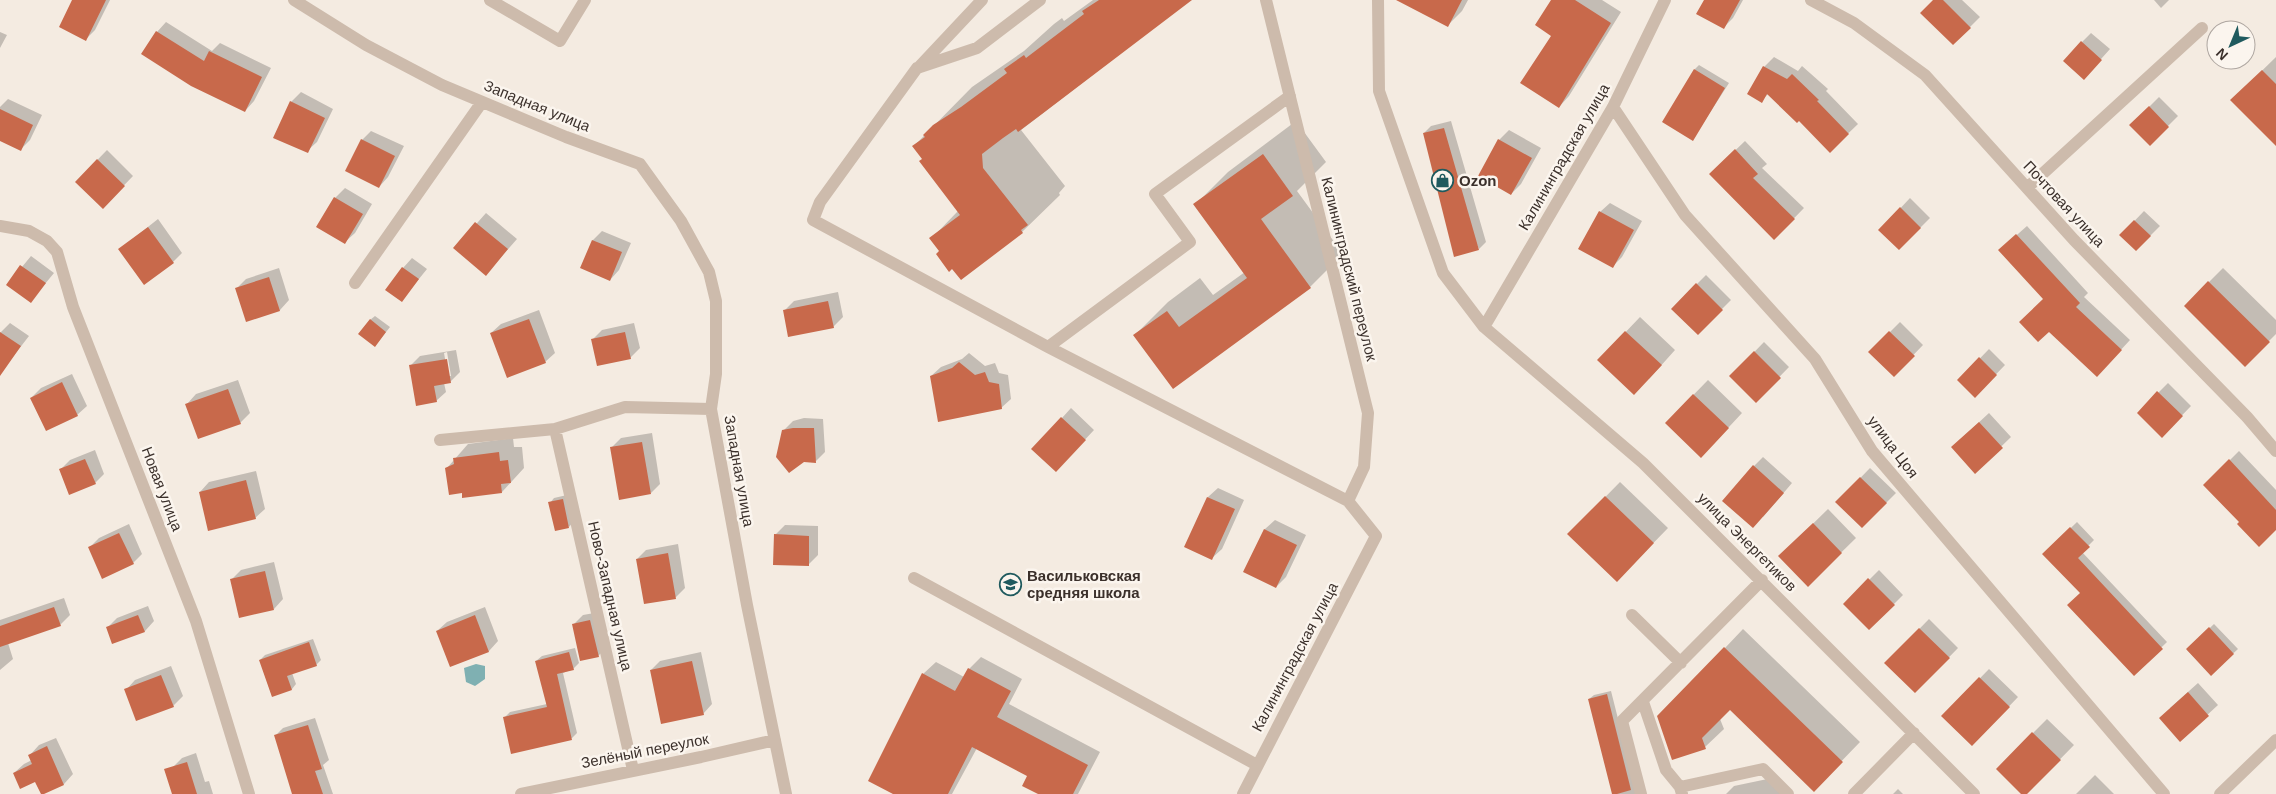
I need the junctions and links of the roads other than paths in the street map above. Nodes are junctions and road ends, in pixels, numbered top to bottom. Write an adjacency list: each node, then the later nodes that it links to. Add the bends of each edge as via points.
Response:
1 (294, 0): 13 (street, Западная улица, via 366,45)
2 (490, 0): 3 (street, via 560,41)
3 (586, 0)
4 (982, 0): 11 (street)
5 (1040, 0): 11 (street, via 977,48)
6 (1266, 0): 12 (street, Калининградский переулок)
7 (1378, 0): 18 (street, улица Энергетиков, via 1379,91 1443,273)
8 (1665, 0): 14 (street, Калининградская улица)
9 (1811, 0): 15 (street, Почтовая улица, via 1854,23 1925,76)
10 (2202, 28): 15 (street)
11 (917, 68): 19 (street, via 820,202 813,220)
12 (1290, 96): 19 (street, via 1155,194 1190,242); 24 (street, Калининградский переулок, via 1368,412 1364,467)
13 (482, 102): 17 (street); 20 (street, Западная улица, via 640,164 663,194 709,272 714,294 716,374)
14 (1613, 107): 18 (street, Калининградская улица); 44 (street, улица Цоя, via 1685,215 1815,359 1872,451)
15 (2027, 188): 23 (street, Почтовая улица)
16 (4, 227): 36 (street, Новая улица, via 29,231 47,241 57,252 74,307 196,621)
17 (355, 283)
18 (1484, 327): 26 (street, улица Энергетиков, via 1644,464)
19 (1048, 347): 24 (street)
20 (711, 409): 21 (street, via 625,408); 31 (street, Западная улица)
21 (555, 429): 22 (street); 34 (street, Ново-Западная улица)
22 (440, 440)
23 (2276, 451)
24 (1348, 501): 33 (street, Калининградская улица, via 1376,536)
25 (914, 578): 33 (street)
26 (1762, 580): 28 (street); 30 (street, улица Энергетиков)
27 (1632, 615): 28 (street)
28 (1681, 663): 29 (street)
29 (1643, 702): 35 (street, via 1666,770); 40 (street, via 1622,721)
30 (1914, 733): 42 (street); 43 (street, улица Энергетиков)
31 (775, 740): 34 (street, Зелёный переулок); 38 (street, Западная улица)
32 (2276, 740): 45 (street)
33 (1257, 765): 39 (street, Калининградская улица)
34 (634, 770): 37 (street, Зелёный переулок)
35 (1681, 790): 41 (street, via 1763,769)
36 (249, 794)
37 (521, 794)
38 (786, 794)
39 (1242, 794)
40 (1641, 794)
41 (1788, 794)
42 (1854, 794)
43 (1974, 794)
44 (2164, 794)
45 (2220, 794)

